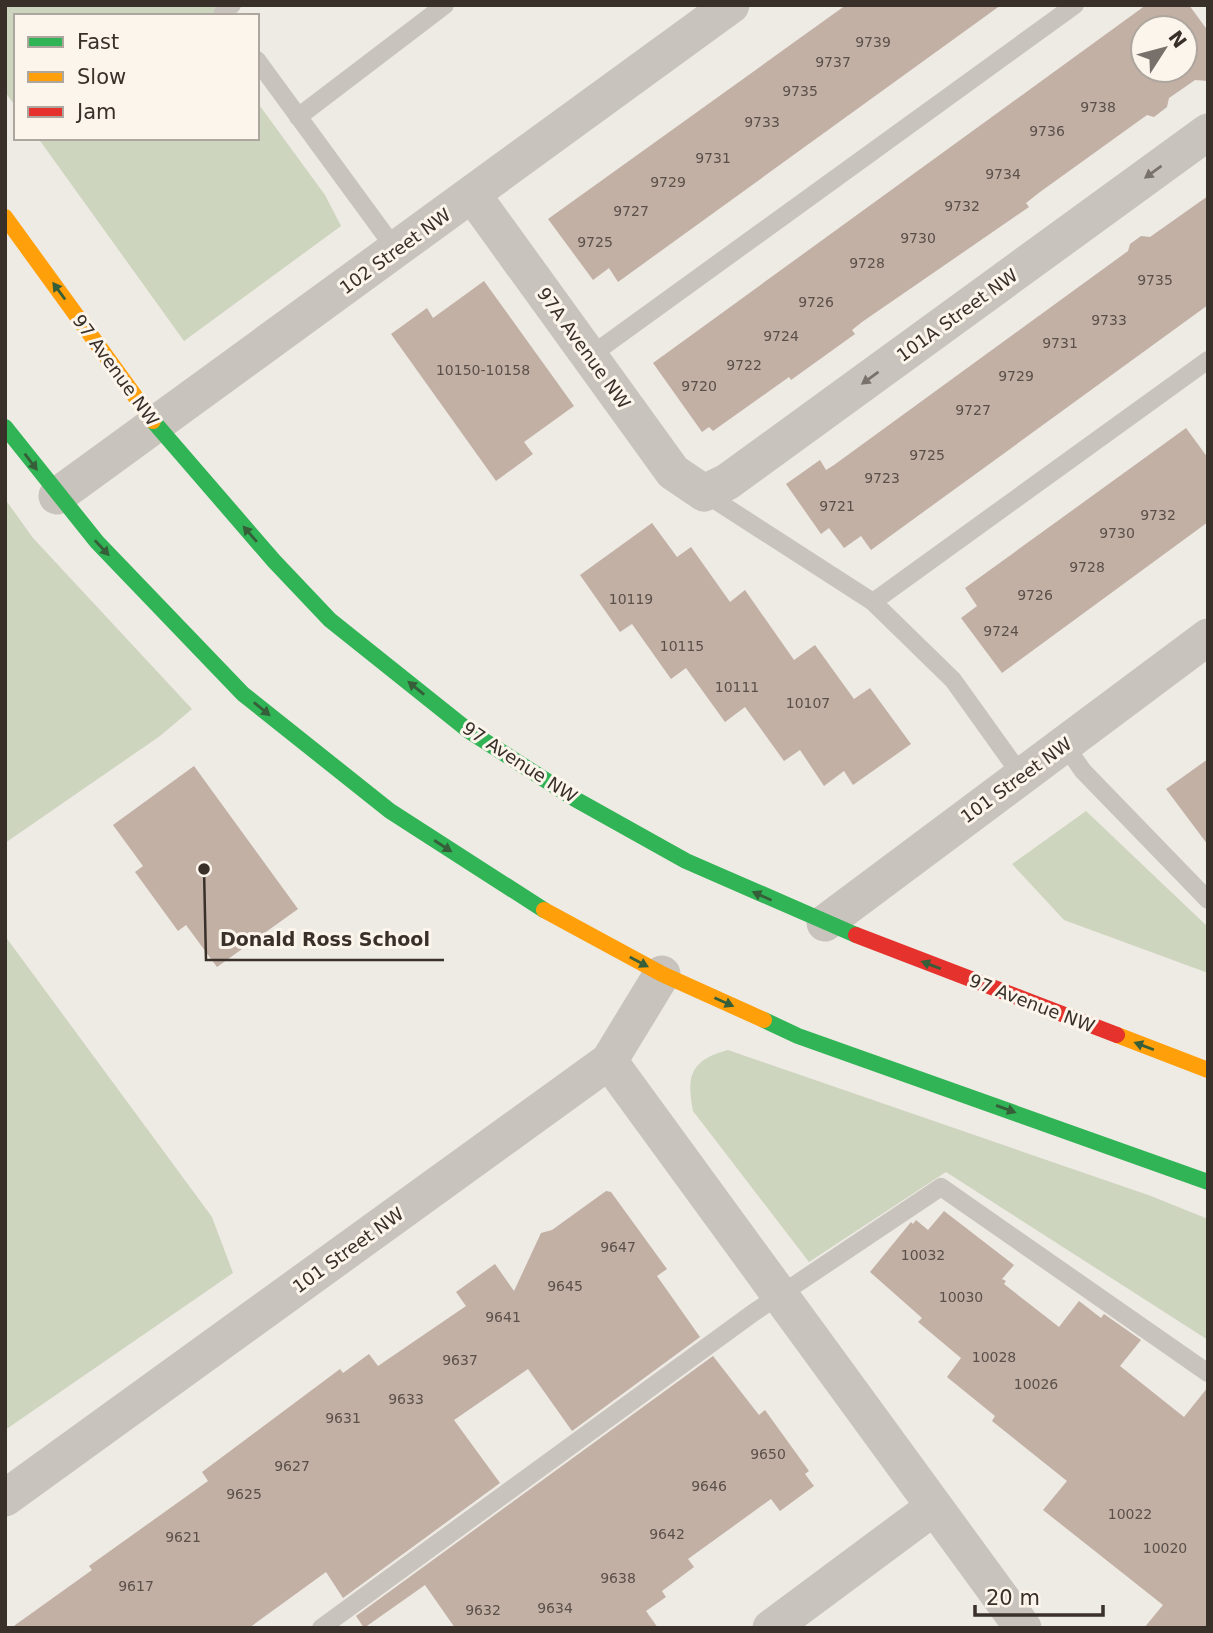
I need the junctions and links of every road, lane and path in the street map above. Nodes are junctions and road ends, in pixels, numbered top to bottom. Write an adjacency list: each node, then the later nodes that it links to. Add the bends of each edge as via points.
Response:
1 (445, 5): 5 (lane)
2 (731, 5): 7 (street, 102 Street NW)
3 (1075, 5): 10 (lane)
4 (259, 63): 5 (lane)
5 (298, 117): 9 (lane)
6 (1208, 132): 14 (street, 101A Street NW, one-way to 14, via 727,482)
7 (472, 194): 9 (street, 102 Street NW); 10 (street, 97A Avenue NW)
8 (5, 218): 12 (main road, 97 Avenue NW, one-way to 8)
9 (396, 250): 12 (street, 102 Street NW)
10 (590, 356): 14 (street, 97A Avenue NW, via 673,472)
11 (1208, 360): 16 (lane)
12 (157, 426): 15 (street, 102 Street NW); 21 (main road, 97 Avenue NW, one-way to 12, via 686,862 469,731 330,620)
13 (5, 427): 15 (main road, one-way to 15)
14 (704, 493): 16 (lane)
15 (57, 496): 22 (main road, one-way to 22, via 243,694 379,803 523,899)
16 (873, 602): 19 (lane, via 953,680)
17 (1208, 636): 18 (street, 101 Street NW)
18 (1064, 744): 19 (street, 101 Street NW); 20 (lane, via 1083,771)
19 (1021, 775): 21 (street, 101 Street NW)
20 (1208, 900)
21 (825, 923): 24 (main road, 97 Avenue NW, one-way to 21)
22 (662, 974): 23 (street, 101 Street NW); 25 (main road, one-way to 25, via 799,1036)
23 (609, 1061): 26 (street); 28 (street, 101 Street NW)
24 (1208, 1070)
25 (1208, 1182)
26 (781, 1294): 27 (lane, via 941,1187); 29 (street); 30 (lane)
27 (1208, 1373)
28 (5, 1498)
29 (934, 1507): 31 (street); 32 (street)
30 (321, 1628)
31 (771, 1628)
32 (1023, 1628)

